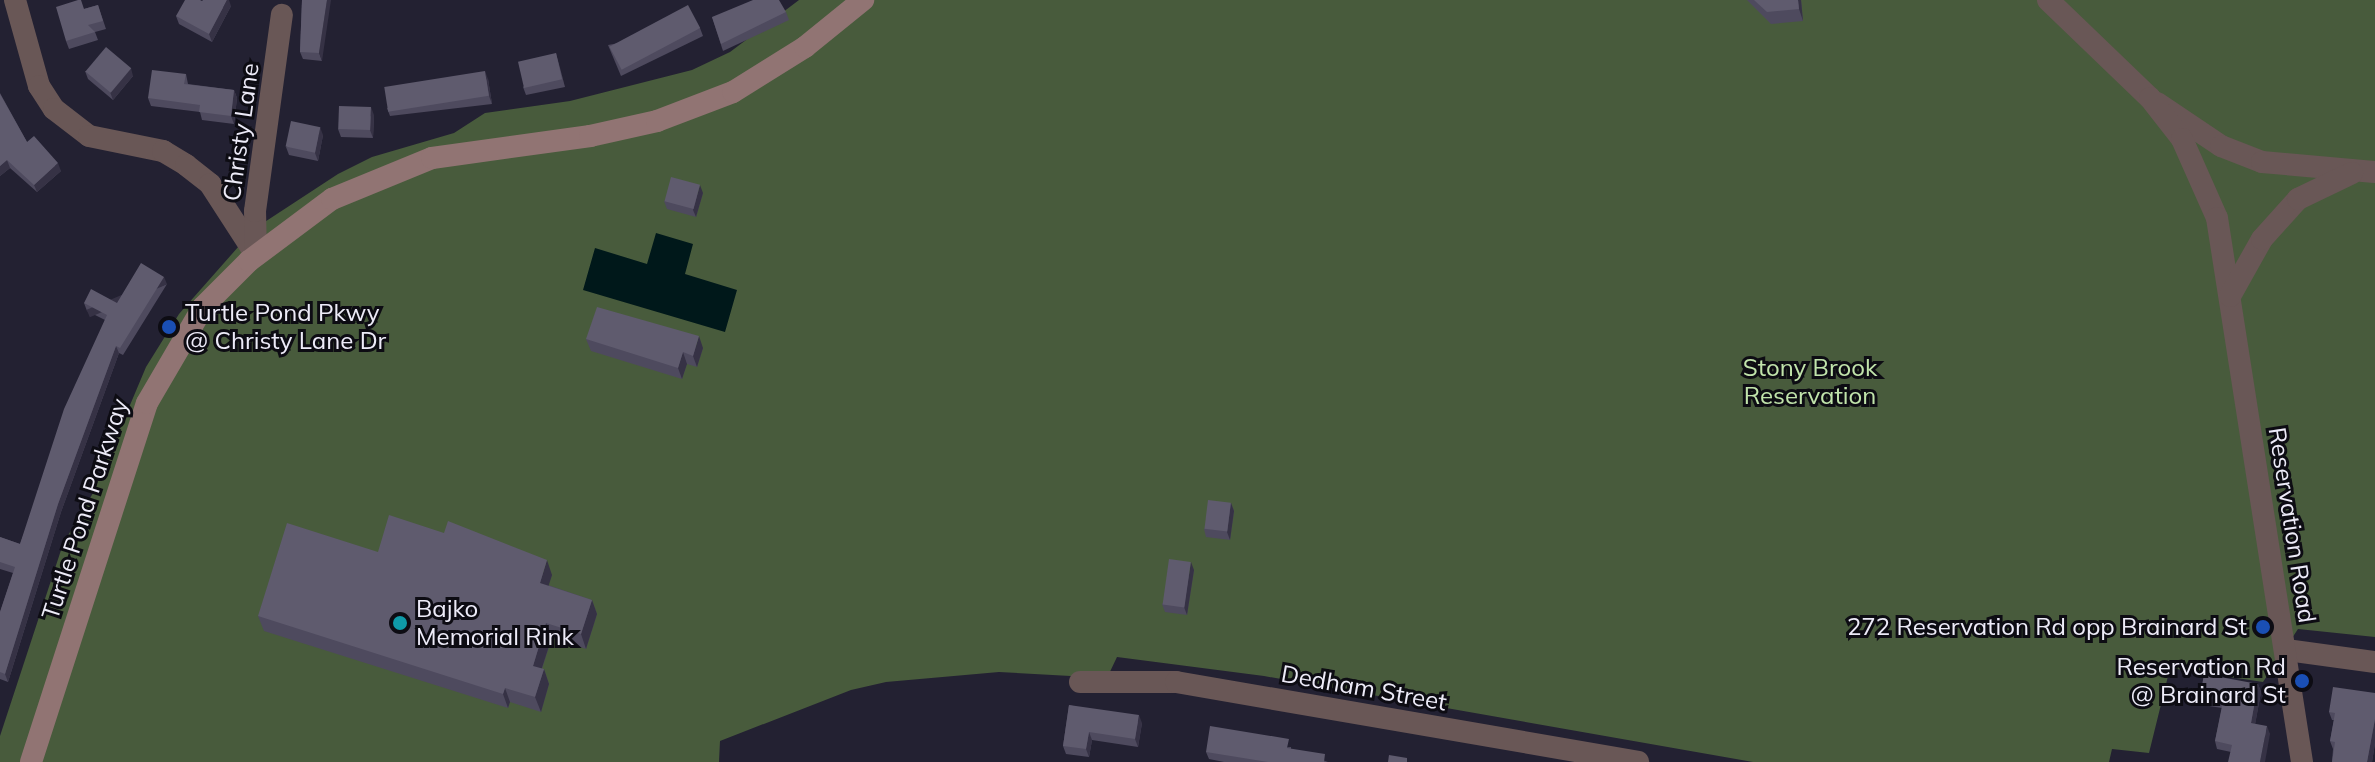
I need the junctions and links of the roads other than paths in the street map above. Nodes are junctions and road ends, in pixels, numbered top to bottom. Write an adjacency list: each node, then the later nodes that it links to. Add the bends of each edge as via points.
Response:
1 (15, 0): 7 (street, via 39,86 54,109 89,136 163,151 186,165 210,184)
2 (863, 0): 7 (main road, Turtle Pond Parkway, via 805,47 733,92 657,121 590,136 432,158 332,199)
3 (2048, 0): 5 (street)
4 (282, 15): 7 (street, Christy Lane, via 255,211)
5 (2150, 98): 6 (street, via 2221,146 2262,162); 8 (street, Reservation Road, via 2197,166 2217,218)
6 (2364, 172): 8 (street, via 2298,199 2262,239)
7 (256, 255): 12 (main road, Turtle Pond Parkway, via 203,307 147,403)
8 (2230, 296): 9 (street, Reservation Road)
9 (2286, 650): 10 (street); 14 (street, Reservation Road)
10 (2375, 662)
11 (1080, 682): 13 (street, Dedham Street, via 1176,682)
12 (31, 762)
13 (1638, 762)
14 (2302, 762)

